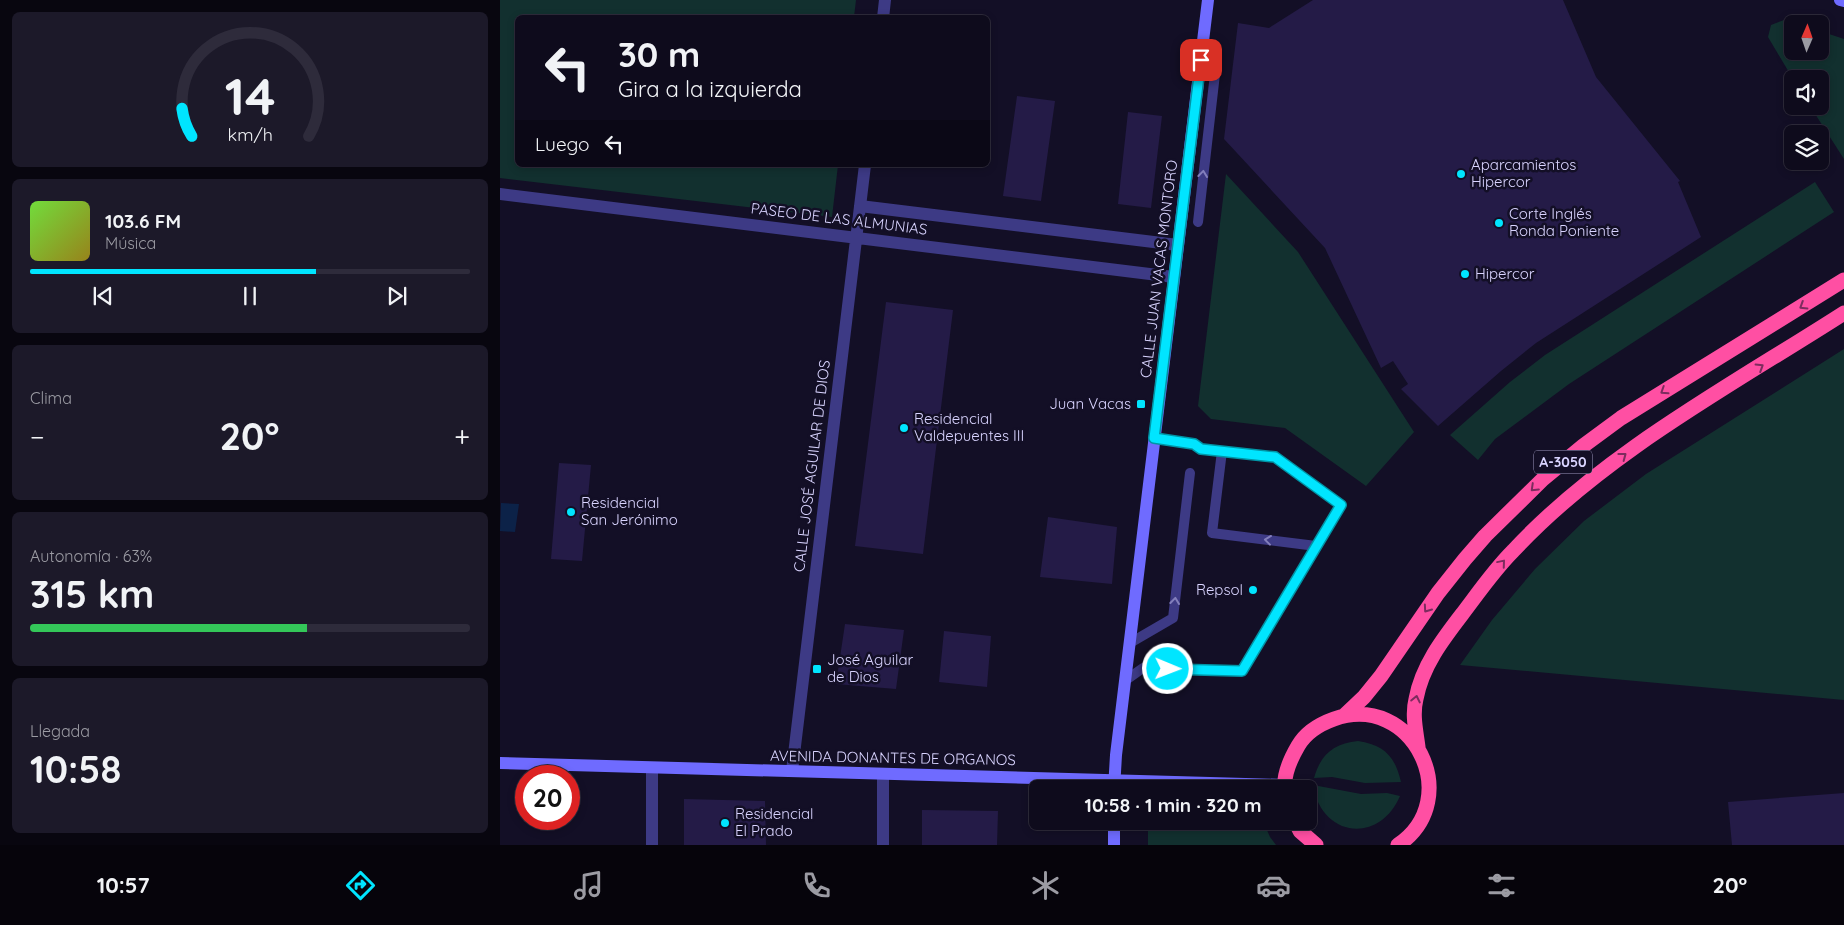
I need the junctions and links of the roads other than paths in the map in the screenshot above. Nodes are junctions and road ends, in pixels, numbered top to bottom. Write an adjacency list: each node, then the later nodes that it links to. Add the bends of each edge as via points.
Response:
1 (885, 0): 5 (street)
2 (1208, 0): 6 (street, CALLE JUAN VACAS MONTORO)
3 (1840, 0): 4 (street)
4 (1844, 1)
5 (883, 15)
6 (1204, 41): 10 (lane, one-way to 6, via 1215,74); 12 (street, CALLE JUAN VACAS MONTORO)
7 (865, 167): 9 (street, CALLE JOSÉ AGUILAR DE DIOS)
8 (500, 194): 11 (street, PASEO DE LAS ALMUNIAS)
9 (860, 206): 11 (street, CALLE JOSÉ AGUILAR DE DIOS); 12 (street, PASEO DE LAS ALMUNIAS)
10 (1198, 222)
11 (856, 238): 13 (street, PASEO DE LAS ALMUNIAS); 28 (street, CALLE JOSÉ AGUILAR DE DIOS)
12 (1178, 245): 13 (street, CALLE JUAN VACAS MONTORO)
13 (1174, 277): 18 (street, CALLE JUAN VACAS MONTORO)
14 (1844, 279): 24 (highway, A-3050, one-way to 24, via 1621,418 1543,479 1465,559 1382,676)
15 (1844, 313): 17 (highway, A-3050)
16 (1844, 319): 17 (highway)
17 (1797, 344): 25 (highway, A-3050, one-way to 17, via 1413,718 1416,698 1433,654 1513,551 1552,513 1633,448)
18 (1154, 438): 19 (lane); 22 (street, CALLE JUAN VACAS MONTORO)
19 (1222, 451): 21 (lane, via 1275,457 1341,505); 21 (lane, one-way to 19, via 1212,533)
20 (1190, 473): 22 (lane, one-way to 20, via 1173,618)
21 (1316, 546): 23 (lane, via 1242,671 1143,668)
22 (1130, 643): 23 (street, CALLE JUAN VACAS MONTORO)
23 (1126, 680): 31 (street, CALLE JUAN VACAS MONTORO)
24 (1345, 715): 25 (highway, A-3050, via 1362,714 1394,724); 32 (highway, A-3050, via 1321,723 1302,739 1290,760)
25 (1418, 747): 39 (highway, A-3050, via 1427,767 1430,788 1426,809 1416,829)
26 (500, 763): 27 (street, AVENIDA DONANTES DE ORGANOS)
27 (652, 768): 28 (street, AVENIDA DONANTES DE ORGANOS); 35 (street)
28 (792, 771): 29 (street, AVENIDA DONANTES DE ORGANOS)
29 (883, 774): 30 (street, AVENIDA DONANTES DE ORGANOS); 36 (street)
30 (1029, 780)
31 (1114, 780)
32 (1286, 780)
33 (1114, 830): 37 (street)
34 (1300, 832): 38 (highway)
35 (652, 845)
36 (882, 845)
37 (1114, 845)
38 (1316, 845)
39 (1398, 845)

